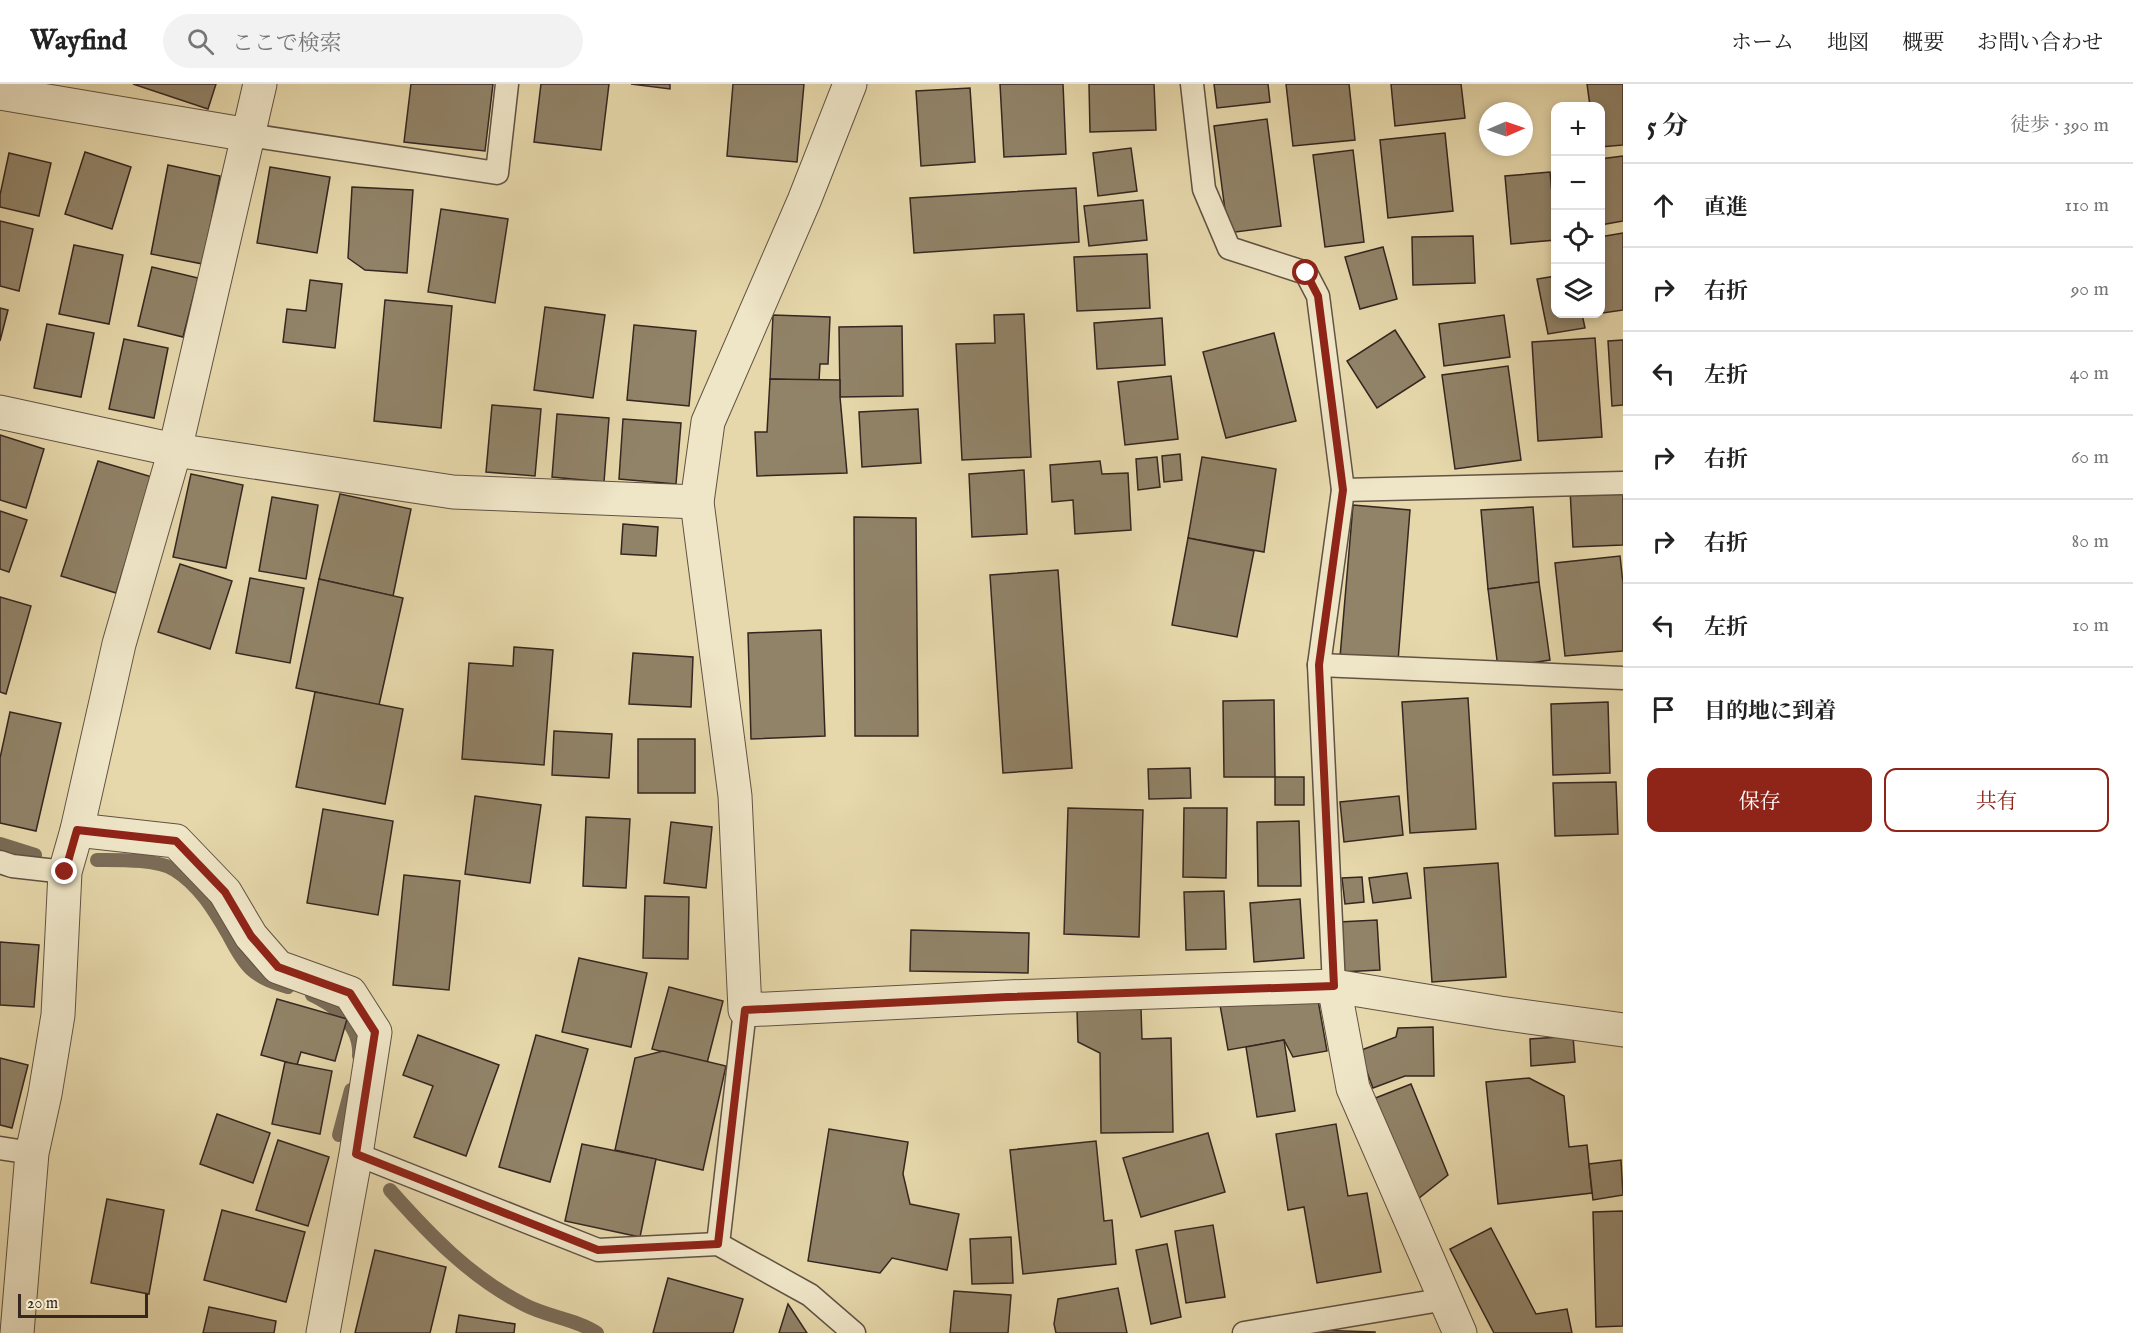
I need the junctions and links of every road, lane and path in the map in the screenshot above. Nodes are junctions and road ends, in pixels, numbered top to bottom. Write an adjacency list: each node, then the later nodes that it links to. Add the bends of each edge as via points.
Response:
1 (260, 84): 6 (street)
2 (507, 84): 6 (lane, via 497,173)
3 (850, 84): 11 (street, via 708,422)
4 (1192, 84): 10 (lane, via 1204,189 1229,248 1306,273 1318,296)
5 (0, 93): 6 (street)
6 (249, 135): 8 (street)
7 (0, 412): 8 (street)
8 (175, 450): 11 (street, via 453,492); 14 (street, via 119,644)
9 (1623, 483): 10 (lane)
10 (1343, 490): 12 (lane)
11 (697, 502): 18 (street, via 735,796)
12 (1319, 665): 13 (lane); 17 (lane)
13 (1623, 678)
14 (77, 830): 16 (street); 22 (street, via 176,841 225,892 251,936 278,967 350,993 375,1032)
15 (0, 861): 16 (lane)
16 (65, 872): 21 (street, via 58,1015)
17 (1334, 986): 18 (street); 19 (street); 24 (street, via 1353,1088)
18 (745, 1010): 23 (lane)
19 (1623, 1030)
20 (0, 1148): 21 (lane)
21 (32, 1153): 25 (street)
22 (356, 1154): 23 (lane, via 598,1250); 26 (street)
23 (718, 1244): 27 (lane, via 810,1294)
24 (1446, 1299): 28 (lane); 29 (street)
25 (17, 1333)
26 (323, 1333)
27 (855, 1333)
28 (1244, 1333)
29 (1460, 1333)

